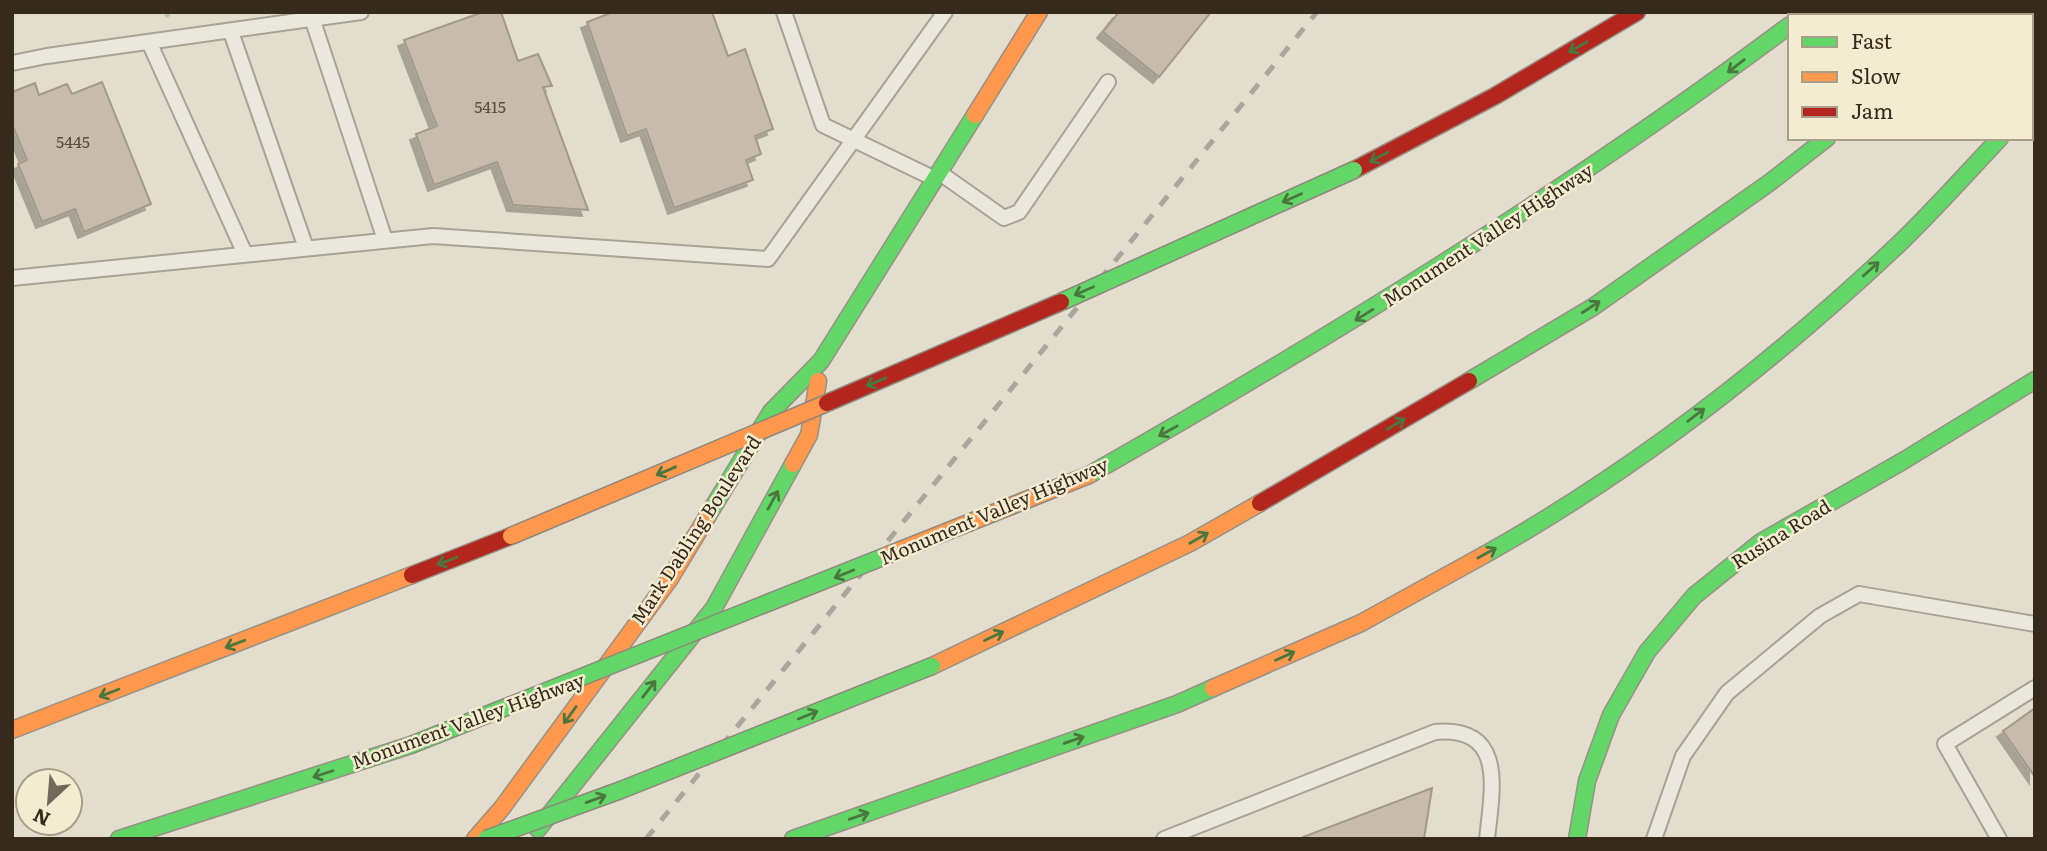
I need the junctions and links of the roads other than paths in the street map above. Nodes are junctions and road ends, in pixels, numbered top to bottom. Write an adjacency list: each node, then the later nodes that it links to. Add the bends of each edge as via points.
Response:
1 (361, 12): 6 (lane)
2 (784, 12): 12 (lane, via 823,125)
3 (945, 12): 12 (lane)
4 (1039, 12): 15 (main road, Mark Dabling Boulevard)
5 (1637, 12): 24 (main road, one-way to 24, bridge, via 1495,96 1354,170 971,342 511,536)
6 (313, 21): 8 (lane); 16 (lane)
7 (1788, 26): 25 (main road, Monument Valley Highway, one-way to 25, bridge, via 1681,108 1468,251 1269,374 1089,475 411,745)
8 (231, 32): 9 (lane); 17 (lane)
9 (149, 42): 10 (lane); 18 (lane)
10 (12, 63)
11 (1108, 82): 15 (lane, via 1019,212 1004,218)
12 (852, 139): 15 (lane); 16 (lane, via 768,259 433,236)
13 (1824, 140): 27 (main road, one-way to 13, bridge, via 932,666 1190,543 1593,307)
14 (1998, 140): 29 (main road, one-way to 14, via 1177,704 1361,623 1506,542 1642,457 1776,354 1902,241)
15 (937, 175): 20 (main road, Mark Dabling Boulevard)
16 (385, 240): 17 (lane)
17 (306, 248): 18 (lane)
18 (245, 254): 19 (lane)
19 (12, 278)
20 (821, 361): 26 (main road, Mark Dabling Boulevard, one-way to 26, via 771,412 669,579); 28 (main road, Mark Dabling Boulevard, one-way to 20, via 713,608 809,435)
21 (2035, 380): 32 (main road, Rusina Road, via 1745,552 1699,591 1632,676 1604,730 1587,780)
22 (2035, 624): 33 (lane, via 1859,594 1819,616 1727,693 1683,756)
23 (2035, 688): 34 (lane, via 1945,744)
24 (12, 730)
25 (119, 839)
26 (475, 839)
27 (486, 839)
28 (530, 839)
29 (794, 839)
30 (1164, 839): 31 (lane, via 1435,732 1457,730 1471,735 1491,763)
31 (1487, 839)
32 (1577, 839)
33 (1654, 839)
34 (1999, 839)

